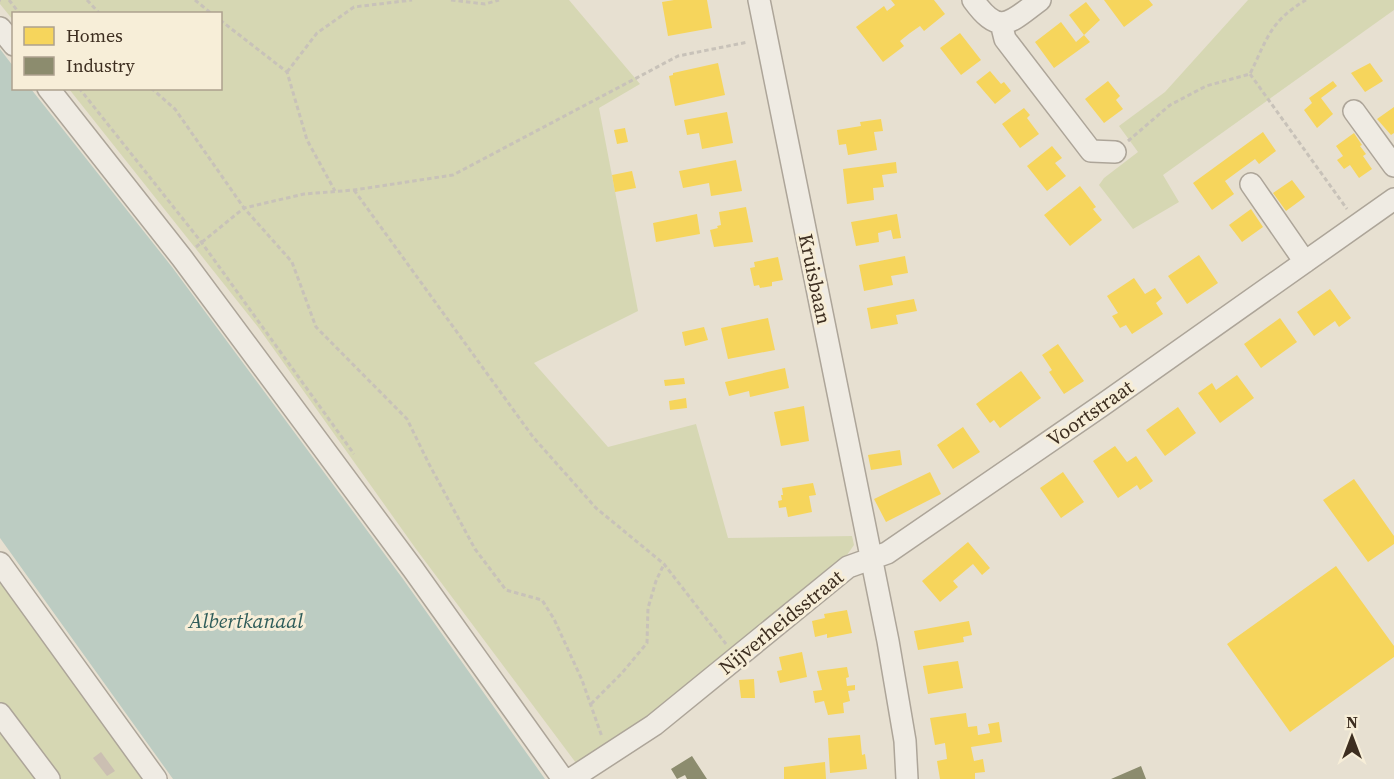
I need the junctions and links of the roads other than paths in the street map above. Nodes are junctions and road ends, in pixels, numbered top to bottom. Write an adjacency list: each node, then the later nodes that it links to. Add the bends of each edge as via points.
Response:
1 (759, 0): 14 (street, Kruisbaan)
2 (973, 0): 4 (street, via 988,19)
3 (1040, 0): 4 (street, via 1016,18)
4 (1001, 23): 9 (street, via 1005,39 1091,151)
5 (0, 28): 6 (street)
6 (12, 43)
7 (50, 90): 19 (street, via 182,258)
8 (1354, 111): 10 (street)
9 (1115, 152)
10 (1394, 166)
11 (1251, 184): 13 (street)
12 (1394, 199): 13 (street, Voortstraat)
13 (1305, 262): 14 (street, Voortstraat, via 907,539)
14 (871, 558): 20 (street, Nijverheidsstraat, via 848,567 654,725); 21 (street, Nijverheidsstraat, via 901,719)
15 (0, 563): 18 (street)
16 (0, 714): 17 (street)
17 (49, 779)
18 (156, 779)
19 (563, 779)
20 (571, 779)
21 (907, 779)

